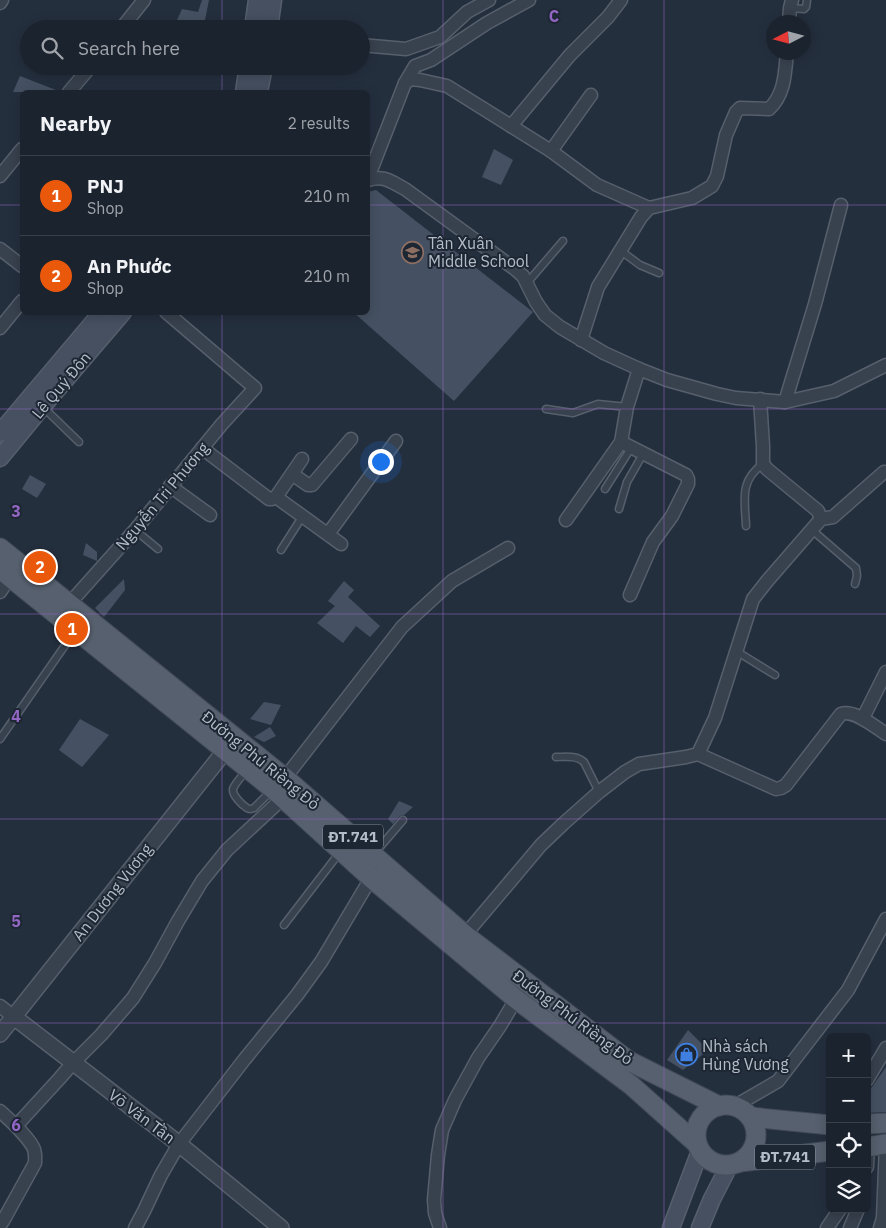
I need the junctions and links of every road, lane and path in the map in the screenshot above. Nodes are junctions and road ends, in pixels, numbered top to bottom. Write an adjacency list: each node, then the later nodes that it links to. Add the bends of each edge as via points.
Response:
1 (2, 0): 9 (street)
2 (144, 0): 11 (street)
3 (257, 0): 12 (main road)
4 (273, 0): 13 (main road)
5 (489, 0): 14 (street, via 467,12 440,37 406,48)
6 (529, 0): 19 (street, via 431,60 415,66)
7 (621, 0): 24 (street)
8 (807, 0): 10 (lane, via 804,8)
9 (0, 3)
10 (791, 4)
11 (128, 20)
12 (254, 20)
13 (270, 20)
14 (370, 46)
15 (786, 60): 31 (street, via 781,92 773,105 769,109 740,108 736,112 712,186 692,198)
16 (83, 75): 20 (street)
17 (247, 75): 21 (main road)
18 (262, 75): 22 (main road)
19 (405, 84): 24 (street, via 411,79 447,86); 27 (street)
20 (71, 90)
21 (244, 90)
22 (259, 90)
23 (591, 96): 26 (street)
24 (511, 126): 26 (street)
25 (20, 151): 28 (street)
26 (551, 151): 31 (street, via 597,186)
27 (370, 174)
28 (0, 176)
29 (370, 179): 37 (street, via 390,180 405,189 516,269)
30 (841, 205): 47 (street)
31 (649, 208): 34 (street)
32 (563, 241): 37 (lane)
33 (0, 249): 35 (street)
34 (621, 251): 36 (lane, via 640,265); 43 (street, via 598,287)
35 (20, 264)
36 (659, 273)
37 (527, 283): 43 (street, via 545,315)
38 (20, 303): 42 (street)
39 (99, 315): 51 (main road, Lê Quý Đôn)
40 (120, 315): 48 (main road, Lê Quý Đôn)
41 (170, 315): 56 (street, Nguyễn Tri Phương, via 255,388)
42 (0, 328)
43 (581, 340): 45 (street)
44 (886, 365): 47 (street, via 834,391)
45 (639, 369): 46 (street, via 717,394); 49 (street)
46 (760, 399): 47 (street); 60 (street)
47 (785, 402)
48 (42, 406): 54 (lane); 58 (main road, Lê Quý Đôn)
49 (627, 407): 50 (lane, via 598,404 573,413); 55 (street)
50 (546, 409)
51 (0, 432)
52 (351, 439): 62 (street, via 312,485)
53 (396, 441): 74 (street)
54 (79, 442)
55 (626, 445): 57 (street); 64 (lane); 70 (street)
56 (202, 448): 63 (street, Nguyễn Tri Phương); 65 (street, via 270,499)
57 (643, 454): 66 (lane, via 627,482); 82 (street, via 686,475 688,484 672,516 653,542)
58 (0, 458)
59 (302, 459): 62 (street)
60 (763, 464): 69 (street, via 818,511); 71 (lane, via 747,481 744,498)
61 (884, 472): 69 (street, via 834,517)
62 (292, 474): 65 (street)
63 (170, 486): 67 (street); 72 (street, Nguyễn Tri Phương)
64 (605, 489)
65 (276, 497): 68 (street)
66 (619, 509)
67 (210, 515)
68 (302, 517): 74 (street); 79 (lane)
69 (821, 519): 73 (street)
70 (566, 520)
71 (746, 526)
72 (135, 530): 78 (lane); 83 (street, Nguyễn Tri Phương)
73 (812, 530): 81 (lane, via 856,568); 85 (street, via 753,599)
74 (328, 534): 75 (street)
75 (341, 544)
76 (0, 548): 83 (main road, Đường Phú Riềng Đỏ / ĐT.741)
77 (508, 548): 95 (street, via 452,581 402,627)
78 (158, 549)
79 (281, 550)
80 (3, 579): 84 (main road, Đường Phú Riềng Đỏ / ĐT.741)
81 (854, 584)
82 (630, 595)
83 (69, 604): 91 (main road, Đường Phú Riềng Đỏ / ĐT.741)
84 (76, 629): 90 (lane); 91 (main road, Đường Phú Riềng Đỏ / ĐT.741)
85 (736, 651): 87 (lane); 92 (street, via 715,718)
86 (886, 672): 88 (street)
87 (775, 675)
88 (863, 718): 89 (street); 92 (street, via 845,712 841,714 781,788)
89 (886, 734)
90 (0, 739)
91 (229, 744): 94 (main road, Đường Phú Riềng Đỏ / ĐT.741); 95 (main road, Đường Phú Riềng Đỏ / ĐT.741); 106 (street, An Dương Vương)
92 (698, 754): 96 (street, via 639,764)
93 (556, 756): 96 (lane, via 580,758)
94 (248, 769): 95 (main road, Đường Phú Riềng Đỏ / ĐT.741); 95 (lane, via 232,791 247,808 254,808)
95 (280, 788): 98 (main road, Đường Phú Riềng Đỏ / ĐT.741); 99 (main road, Đường Phú Riềng Đỏ / ĐT.741); 109 (street, via 202,881 133,998)
96 (599, 792): 103 (street, via 541,846)
97 (403, 820): 99 (lane)
98 (341, 850): 100 (main road, Đường Phú Riềng Đỏ / ĐT.741); 102 (lane)
99 (373, 855): 103 (main road, Đường Phú Riềng Đỏ / ĐT.741)
100 (371, 878): 104 (main road, Đường Phú Riềng Đỏ / ĐT.741); 117 (street, via 321,962)
101 (886, 919): 111 (street, via 848,990 778,1081)
102 (284, 925)
103 (465, 935): 111 (main road, Đường Phú Riềng Đỏ / ĐT.741, via 628,1061)
104 (516, 1000): 119 (main road, Đường Phú Riềng Đỏ / ĐT.741, via 631,1085); 128 (street, via 478,1058 442,1130 434,1200)
105 (0, 1006): 106 (street, Võ Văn Tần)
106 (14, 1017): 107 (street, An Dương Vương); 109 (street, Võ Văn Tần)
107 (0, 1034)
108 (886, 1048): 110 (street)
109 (73, 1063): 116 (street); 117 (street, Võ Văn Tần)
110 (868, 1078)
111 (735, 1110): 114 (main road, Đường Phú Riềng Đỏ / ĐT.741); 119 (main road, via 711,1108 705,1113 696,1127); 122 (main road, via 755,1127 756,1137 748,1156)
112 (0, 1111): 116 (street)
113 (886, 1123): 115 (main road)
114 (826, 1124)
115 (871, 1124)
116 (16, 1126): 125 (street, via 34,1148 35,1163)
117 (179, 1144): 126 (street); 127 (street, Võ Văn Tần)
118 (877, 1145): 121 (street); 133 (street, via 883,1218)
119 (698, 1147): 122 (main road, via 712,1163); 129 (main road)
120 (826, 1152): 122 (main road, ĐT.741)
121 (871, 1158)
122 (734, 1164): 130 (main road, via 712,1199)
123 (837, 1213): 131 (street)
124 (856, 1213): 132 (street)
125 (0, 1225)
126 (135, 1228)
127 (281, 1228)
128 (440, 1228)
129 (671, 1228)
130 (700, 1228)
131 (827, 1228)
132 (850, 1228)
133 (880, 1228)

